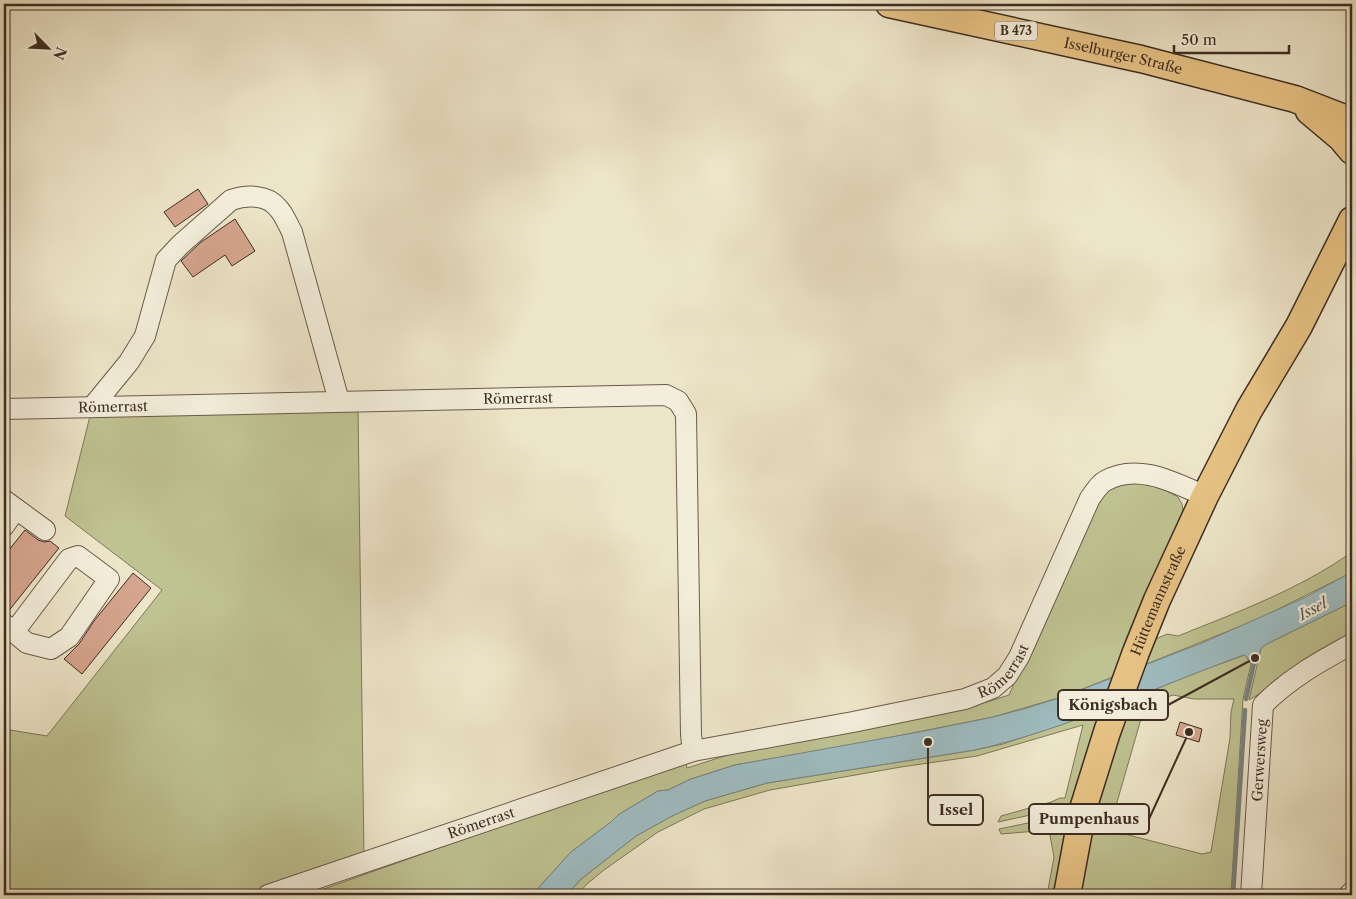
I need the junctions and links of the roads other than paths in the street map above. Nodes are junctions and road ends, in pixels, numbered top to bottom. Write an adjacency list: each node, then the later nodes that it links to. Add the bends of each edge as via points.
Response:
1 (890, 4): 2 (main road, Isselburger Straße / B 473, via 1141,59)
2 (1296, 100): 3 (main road, Isselburger Straße / B 473); 4 (main road, B 473)
3 (1352, 121)
4 (1352, 151)
5 (1352, 220): 7 (main road, Hüttemannstraße)
6 (1352, 248): 7 (main road, Hüttemannstraße)
7 (1299, 326): 11 (main road, Hüttemannstraße)
8 (339, 401): 9 (street, Römerrast); 9 (street, via 292,232 278,207 252,196 231,200 166,260 145,336 129,362); 17 (street, Römerrast, via 666,395 678,401 686,414)
9 (93, 406): 10 (street, Römerrast)
10 (4, 409)
11 (1205, 496): 17 (street, Römerrast, via 1158,476 1127,473 1104,481 1090,498 1019,657 1007,676 993,688 965,699); 20 (main road, Hüttemannstraße, via 1157,600 1107,732 1084,809)
12 (10, 504): 13 (street); 14 (street)
13 (4, 526)
14 (45, 530)
15 (9, 628): 15 (street, via 27,643 51,649 69,637 108,579 78,556 69,559)
16 (1352, 644): 21 (street, Gerwersweg, via 1308,668 1263,705)
17 (693, 751): 19 (street, Römerrast)
18 (1352, 892): 22 (street)
19 (268, 895)
20 (1067, 895)
21 (1251, 895)
22 (1349, 895)

